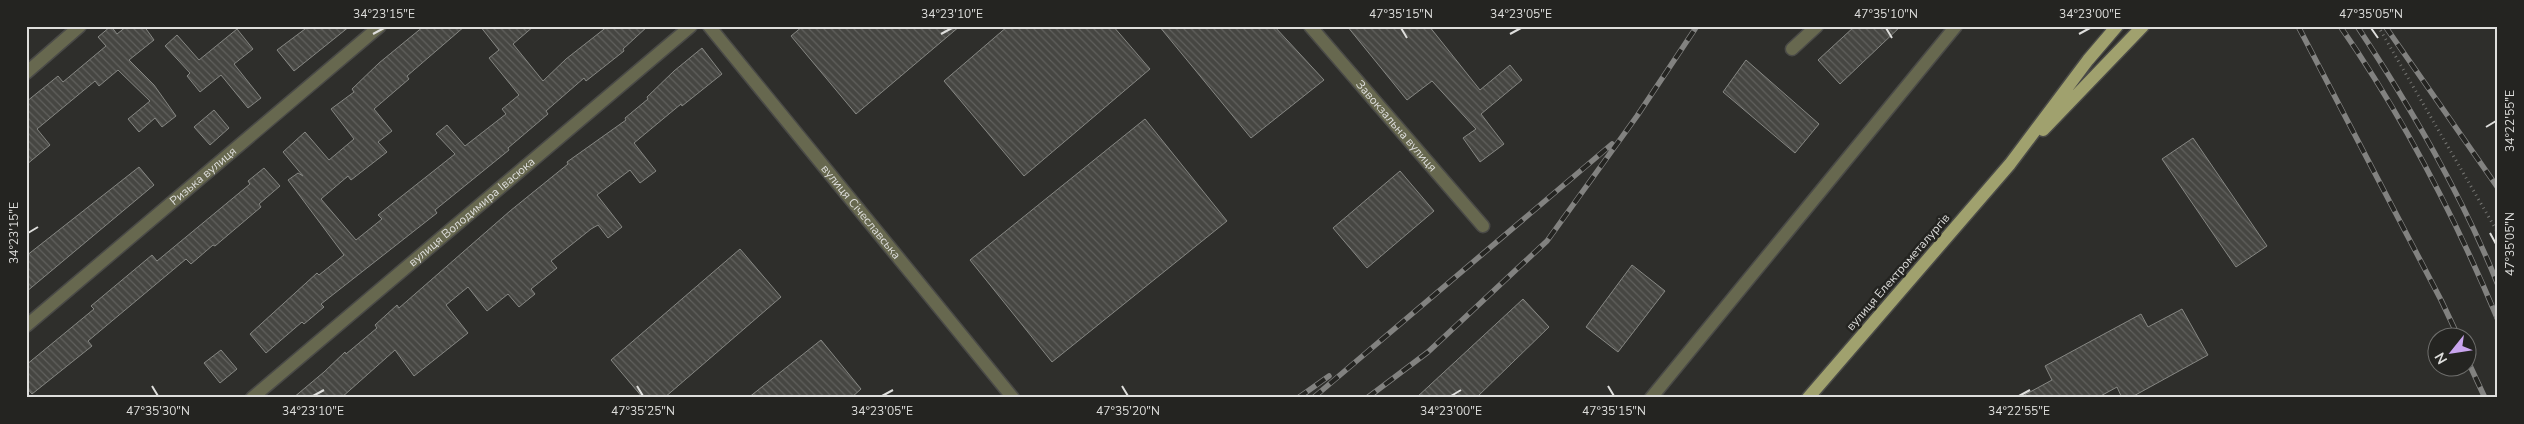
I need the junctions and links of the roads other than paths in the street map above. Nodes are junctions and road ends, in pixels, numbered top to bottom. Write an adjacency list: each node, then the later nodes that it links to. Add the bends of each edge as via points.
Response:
1 (80, 26): 11 (street)
2 (380, 26): 14 (street, Ризька вулиця)
3 (691, 26): 15 (street, вулиця Володимира Івасюка)
4 (709, 26): 16 (street, вулиця Січеславська)
5 (1310, 26): 13 (street, Завокзальна вулиця)
6 (1817, 26): 10 (street)
7 (1956, 26): 17 (street)
8 (2143, 26): 12 (main road)
9 (2115, 28): 12 (main road)
10 (1792, 49)
11 (26, 73)
12 (2010, 164): 18 (main road, вулиця Електрометалургів)
13 (1483, 226)
14 (26, 326)
15 (252, 398)
16 (1013, 398)
17 (1651, 398)
18 (1808, 398)

